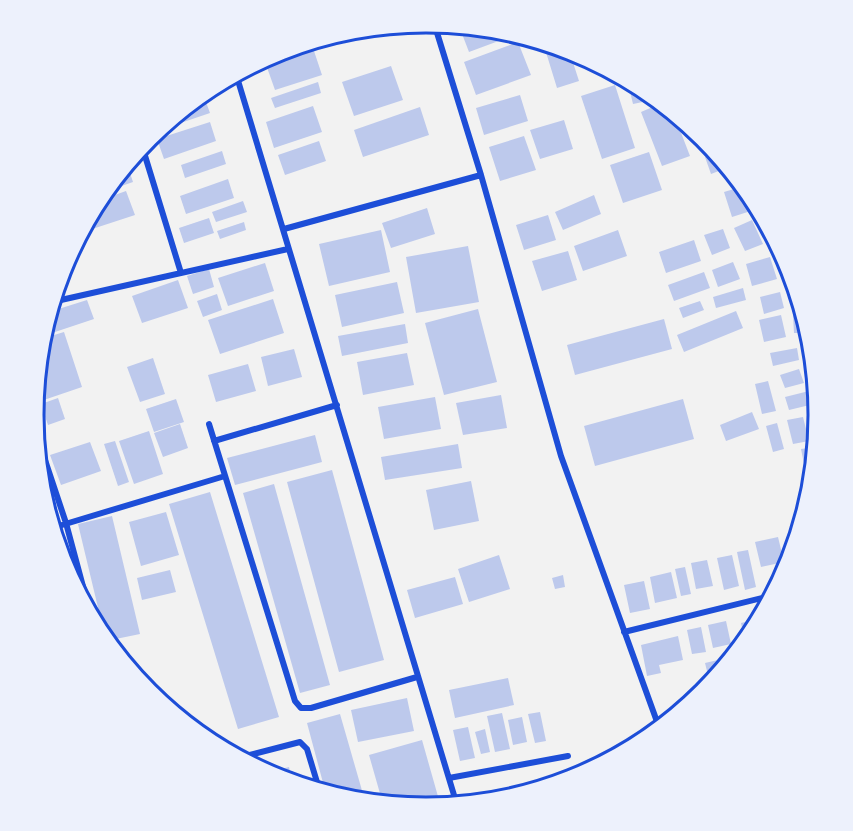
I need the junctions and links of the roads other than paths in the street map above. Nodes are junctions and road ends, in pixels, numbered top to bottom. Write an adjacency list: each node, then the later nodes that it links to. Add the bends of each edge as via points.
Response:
1 (437, 33): 4 (street)
2 (239, 82): 5 (street)
3 (145, 156): 7 (street)
4 (481, 175): 5 (street); 18 (street, via 561,456)
5 (284, 229): 6 (street)
6 (288, 249): 7 (street); 9 (street)
7 (181, 273): 8 (street)
8 (62, 300)
9 (337, 405): 11 (street); 19 (street)
10 (209, 424): 11 (street)
11 (214, 441): 13 (street)
12 (47, 467): 14 (street)
13 (225, 476): 14 (street); 19 (street, via 295,701 301,708)
14 (66, 523): 15 (street); 16 (street)
15 (60, 525)
16 (82, 583)
17 (763, 598): 18 (street)
18 (624, 632): 20 (street)
19 (417, 677): 23 (street)
20 (657, 721)
21 (250, 755): 24 (street, via 300,742 307,749)
22 (568, 756): 23 (street)
23 (449, 778): 25 (street)
24 (317, 782)
25 (454, 797)

